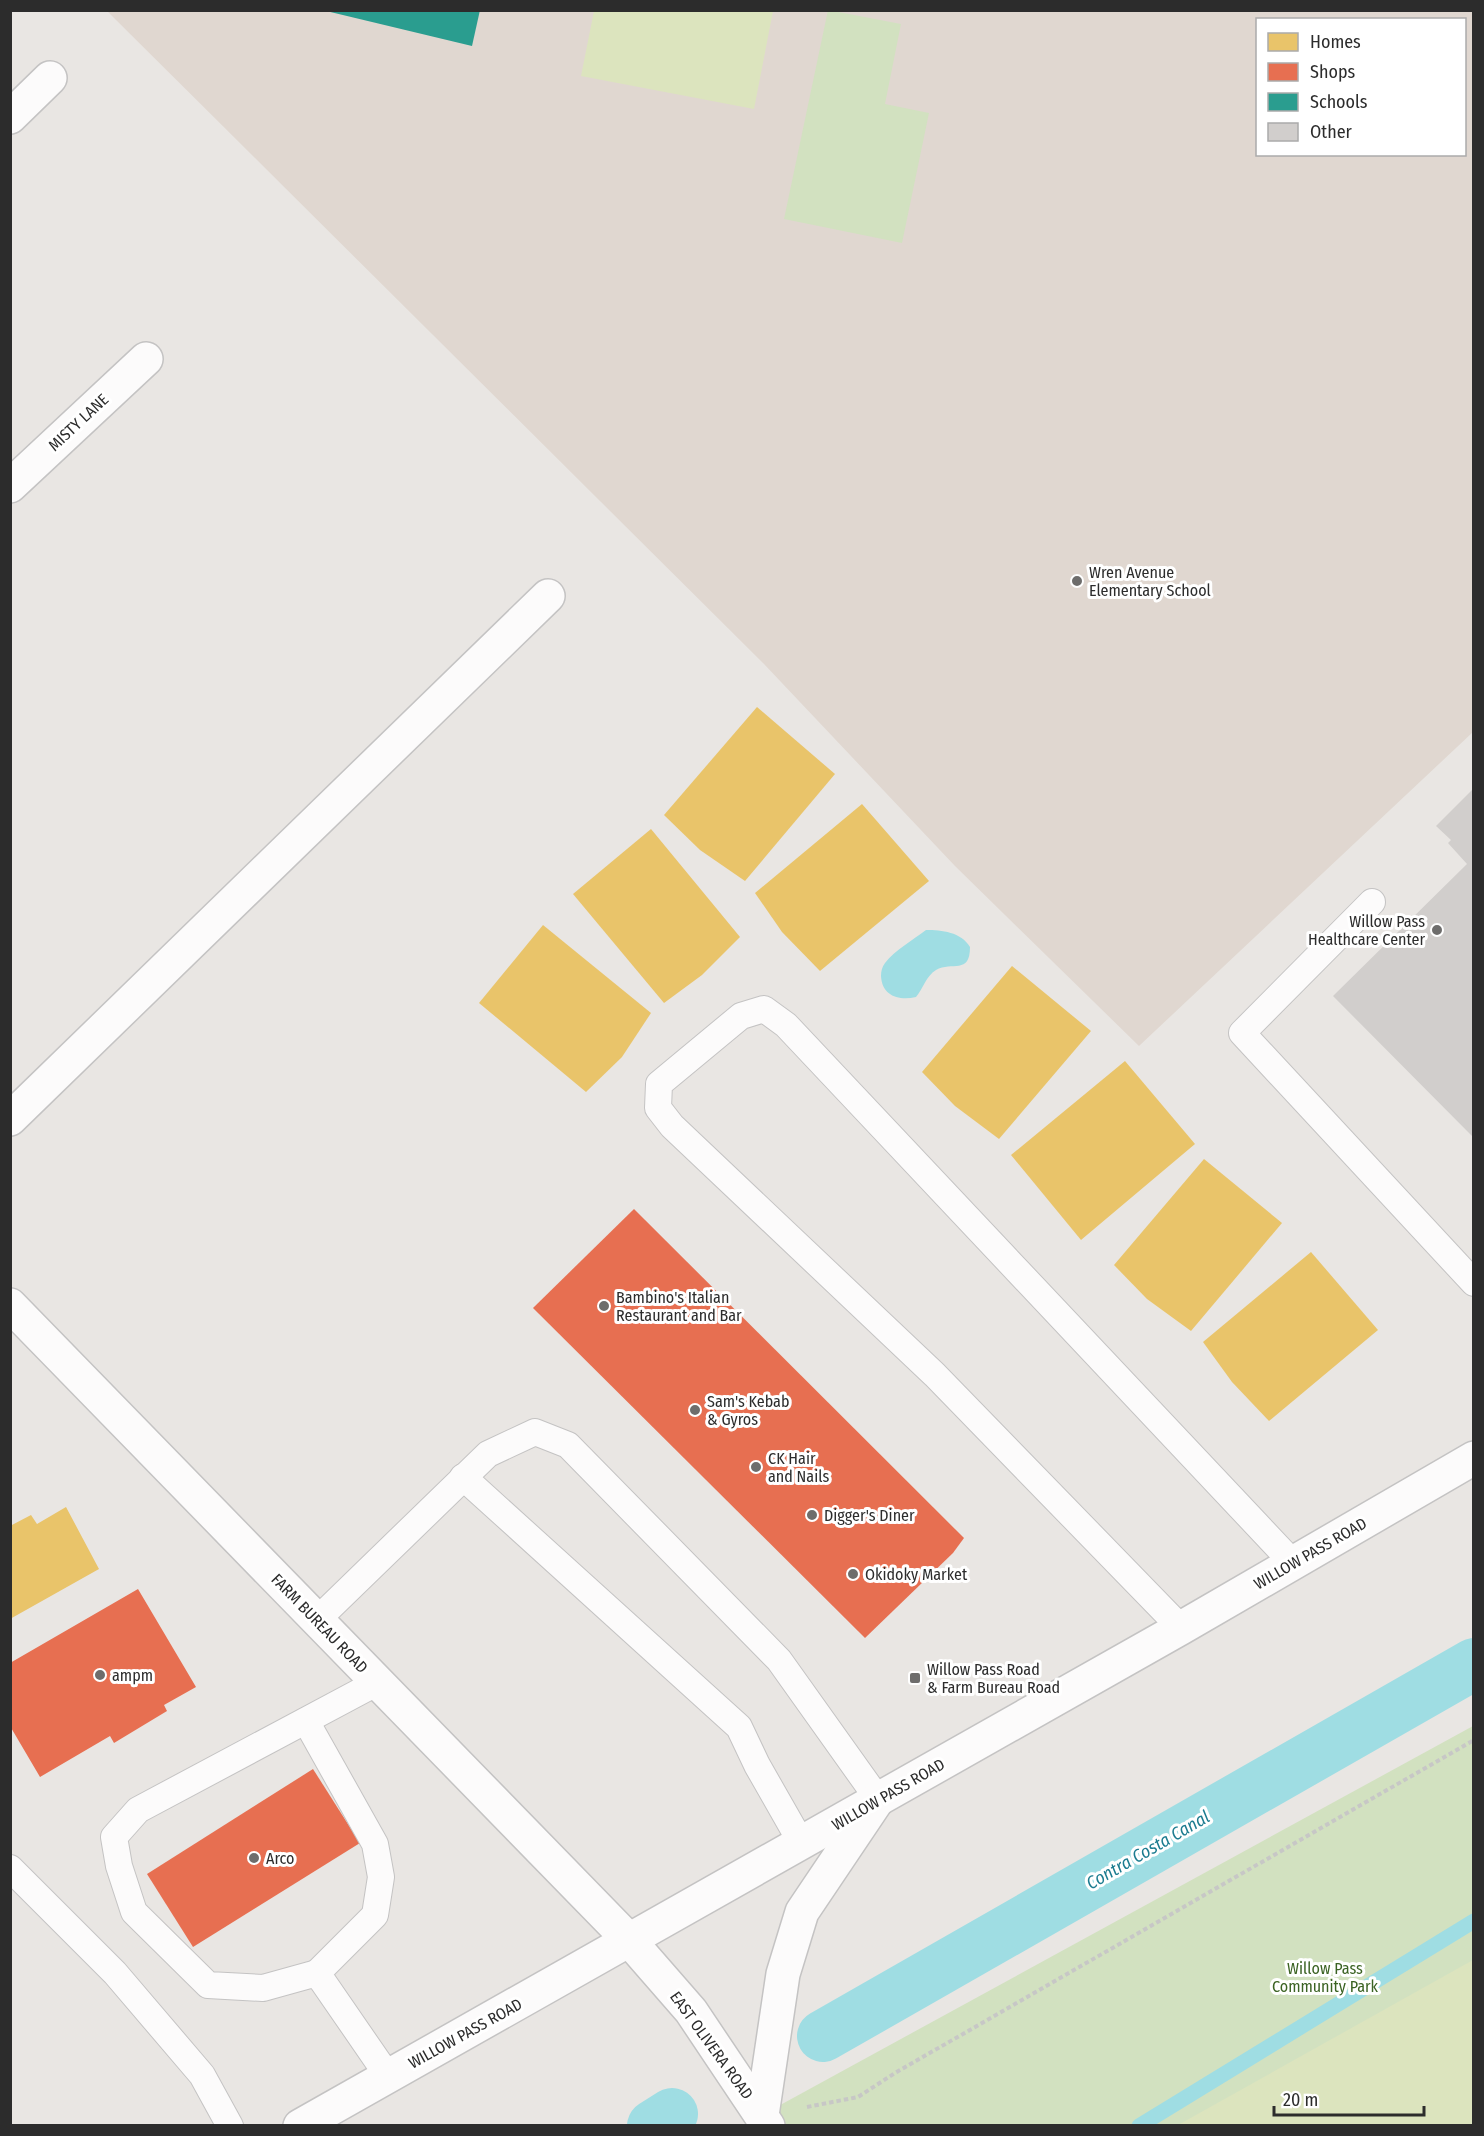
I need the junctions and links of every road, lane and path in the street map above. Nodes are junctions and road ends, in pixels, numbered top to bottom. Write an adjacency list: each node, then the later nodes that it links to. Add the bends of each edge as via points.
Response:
1 (50, 78): 2 (street)
2 (10, 117)
3 (146, 359): 4 (street, MISTY LANE)
4 (10, 486)
5 (548, 596): 7 (street)
6 (1372, 902): 8 (lane, via 1242,1033)
7 (10, 1119)
8 (1473, 1282)
9 (14, 1313): 13 (street, FARM BUREAU ROAD)
10 (1473, 1458): 12 (street, WILLOW PASS ROAD)
11 (464, 1477): 13 (lane); 18 (lane, via 488,1454 535,1432 567,1445 779,1660); 19 (lane, via 739,1727)
12 (1292, 1562): 14 (street, WILLOW PASS ROAD); 14 (lane, via 786,1025 764,1009 741,1016 659,1084 658,1108 672,1126 935,1375)
13 (317, 1620): 15 (street, FARM BUREAU ROAD)
14 (1181, 1628): 18 (street, WILLOW PASS ROAD)
15 (378, 1682): 16 (lane); 21 (street, FARM BUREAU ROAD)
16 (306, 1721): 22 (lane, via 375,1844 381,1877 375,1915); 22 (lane, via 138,1810 114,1837 134,1912 208,1985 263,1988)
17 (1473, 1740): 24 (path, via 858,2097)
18 (878, 1799): 19 (street, WILLOW PASS ROAD); 24 (street, via 802,1912 783,1974)
19 (802, 1844): 21 (street, WILLOW PASS ROAD)
20 (10, 1868): 25 (lane, via 115,1973 202,2075)
21 (630, 1941): 23 (street, WILLOW PASS ROAD); 24 (street, EAST OLIVERA ROAD, via 691,2011)
22 (317, 1972): 23 (lane)
23 (388, 2076): 26 (street, WILLOW PASS ROAD)
24 (765, 2120)
25 (230, 2126)
26 (300, 2126)

